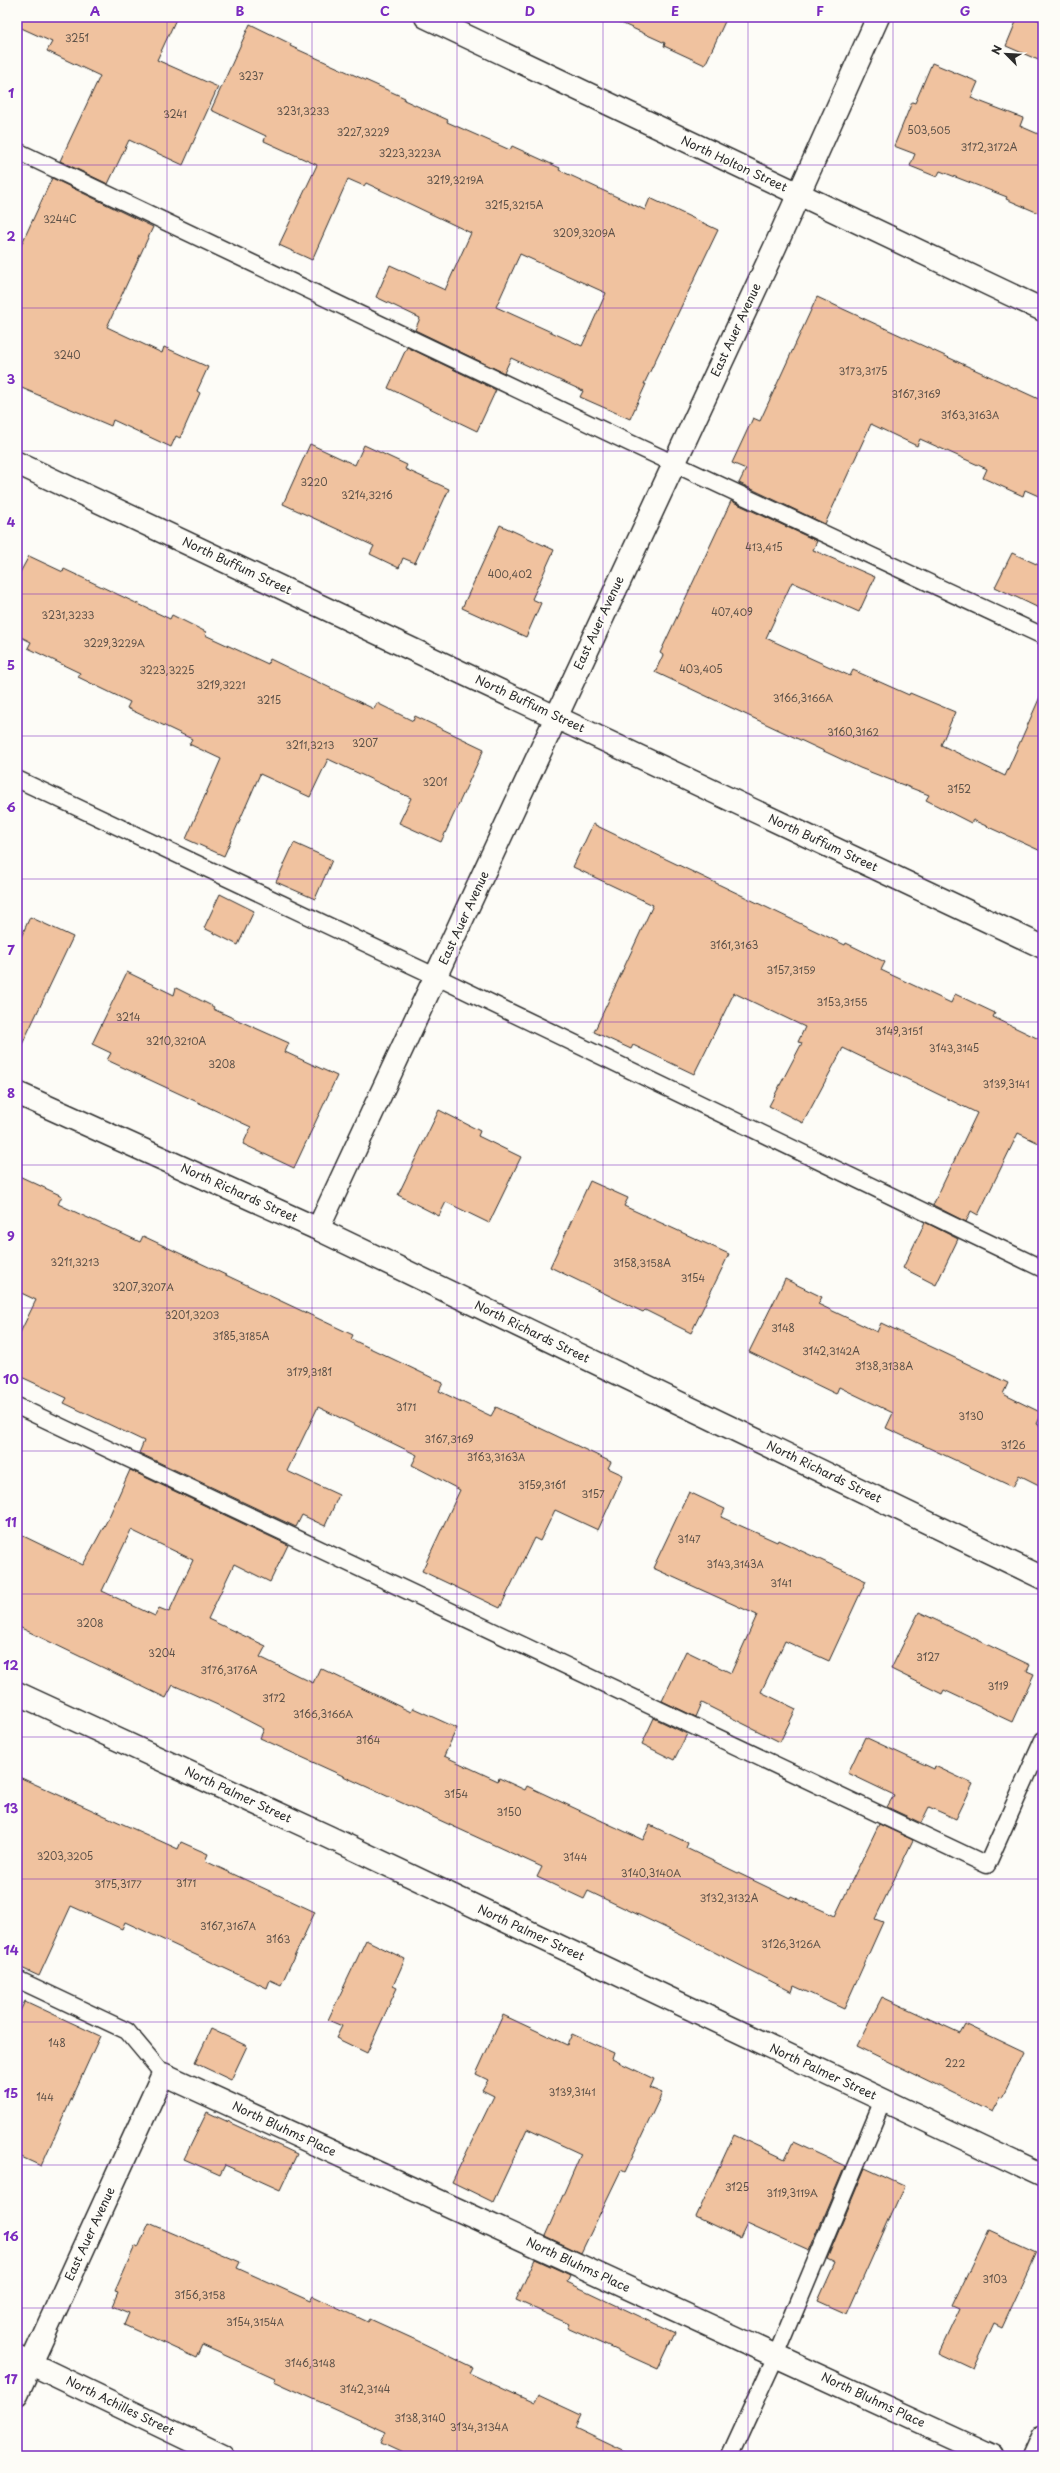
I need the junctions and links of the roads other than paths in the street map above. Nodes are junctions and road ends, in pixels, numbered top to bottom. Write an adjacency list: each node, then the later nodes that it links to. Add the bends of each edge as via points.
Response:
1 (426, 17): 4 (street, North Holton Street)
2 (878, 17): 4 (street, East Auer Avenue)
3 (17, 151): 7 (lane)
4 (799, 194): 5 (street, North Holton Street); 7 (street, East Auer Avenue)
5 (1043, 310)
6 (17, 463): 9 (street, North Buffum Street)
7 (674, 464): 8 (lane); 9 (street, East Auer Avenue)
8 (1043, 636)
9 (556, 716): 11 (street, North Buffum Street); 12 (street, East Auer Avenue)
10 (17, 779): 12 (lane)
11 (1043, 947)
12 (437, 977): 14 (street, East Auer Avenue); 15 (lane)
13 (17, 1093): 14 (street, North Richards Street)
14 (318, 1229): 17 (street, North Richards Street)
15 (1043, 1269)
16 (17, 1406): 19 (lane, via 987,1866)
17 (1043, 1578)
18 (17, 1693): 22 (street, North Palmer Street, via 322,1834)
19 (1043, 1740)
20 (17, 1979): 21 (lane, via 127,2031)
21 (163, 2074): 24 (street, North Bluhms Place); 25 (street, East Auer Avenue)
22 (883, 2100): 23 (street, North Palmer Street); 24 (lane)
23 (1043, 2176)
24 (776, 2356): 29 (lane); 30 (street, North Bluhms Place)
25 (24, 2360): 26 (street, East Auer Avenue); 28 (street, North Achilles Street)
26 (17, 2394)
27 (1043, 2436): 31 (street)
28 (223, 2456)
29 (730, 2456)
30 (993, 2456)
31 (1034, 2456)

